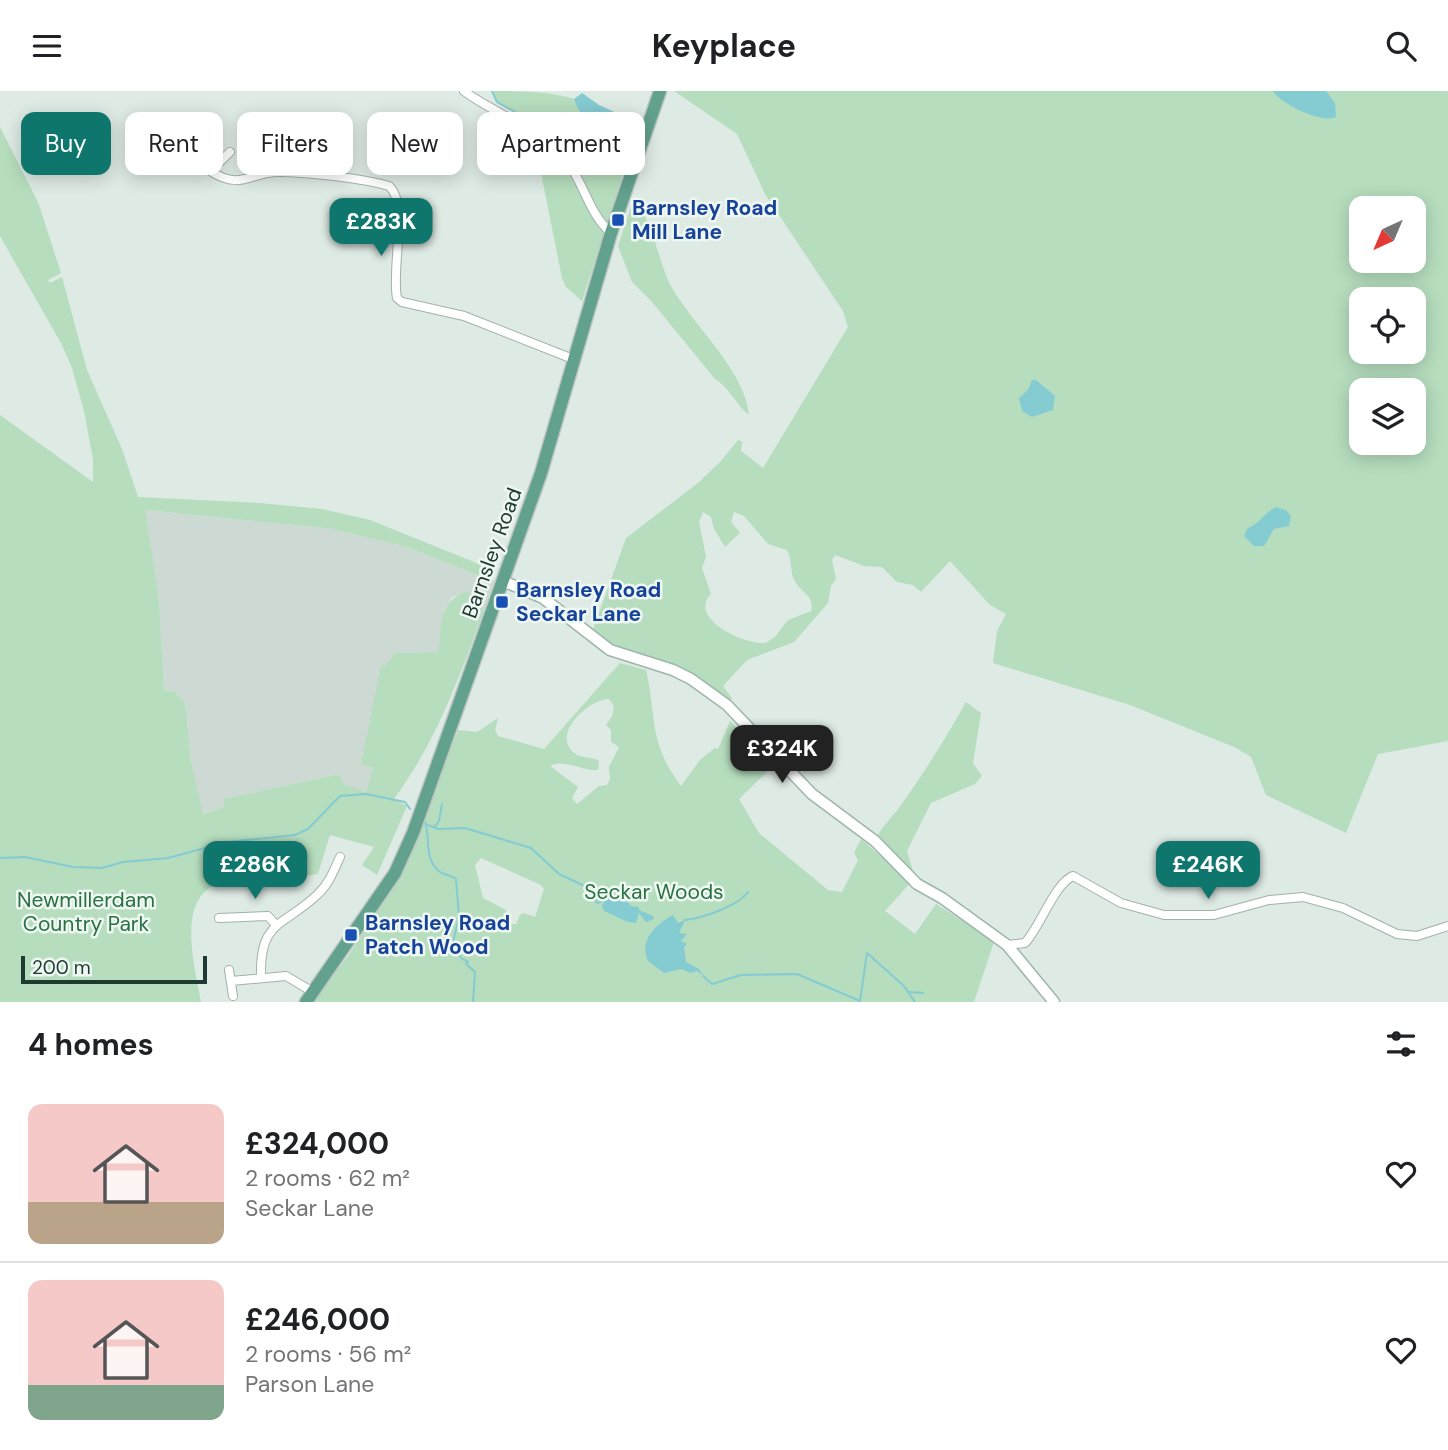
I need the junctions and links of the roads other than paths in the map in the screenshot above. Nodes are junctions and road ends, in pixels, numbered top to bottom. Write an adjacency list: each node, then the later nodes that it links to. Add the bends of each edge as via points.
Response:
1 (464, 91): 4 (street, via 563,155 600,223)
2 (660, 91): 4 (main road, Barnsley Road)
3 (230, 152): 5 (street, via 210,171 229,181 281,171 389,186 400,212 397,298 464,316)
4 (611, 233): 5 (main road, Barnsley Road)
5 (573, 359): 6 (main road, Barnsley Road, via 541,473)
6 (503, 580): 11 (street, via 542,598 610,650 673,670 709,691 812,794 875,841 916,884); 16 (main road, Barnsley Road, via 405,854)
7 (340, 857): 9 (street, via 323,889)
8 (219, 918): 9 (street, via 268,916)
9 (276, 925): 13 (street, via 261,952)
10 (1448, 926): 11 (street, via 1417,936 1396,934 1343,908 1303,897 1269,900 1214,915 1164,915 1121,902 1073,876 1064,880 1025,943)
11 (1007, 945): 17 (street)
12 (229, 970): 14 (street)
13 (261, 978): 14 (street); 16 (street, via 286,976)
14 (231, 981): 15 (street)
15 (233, 996)
16 (309, 997)
17 (1054, 1002)

